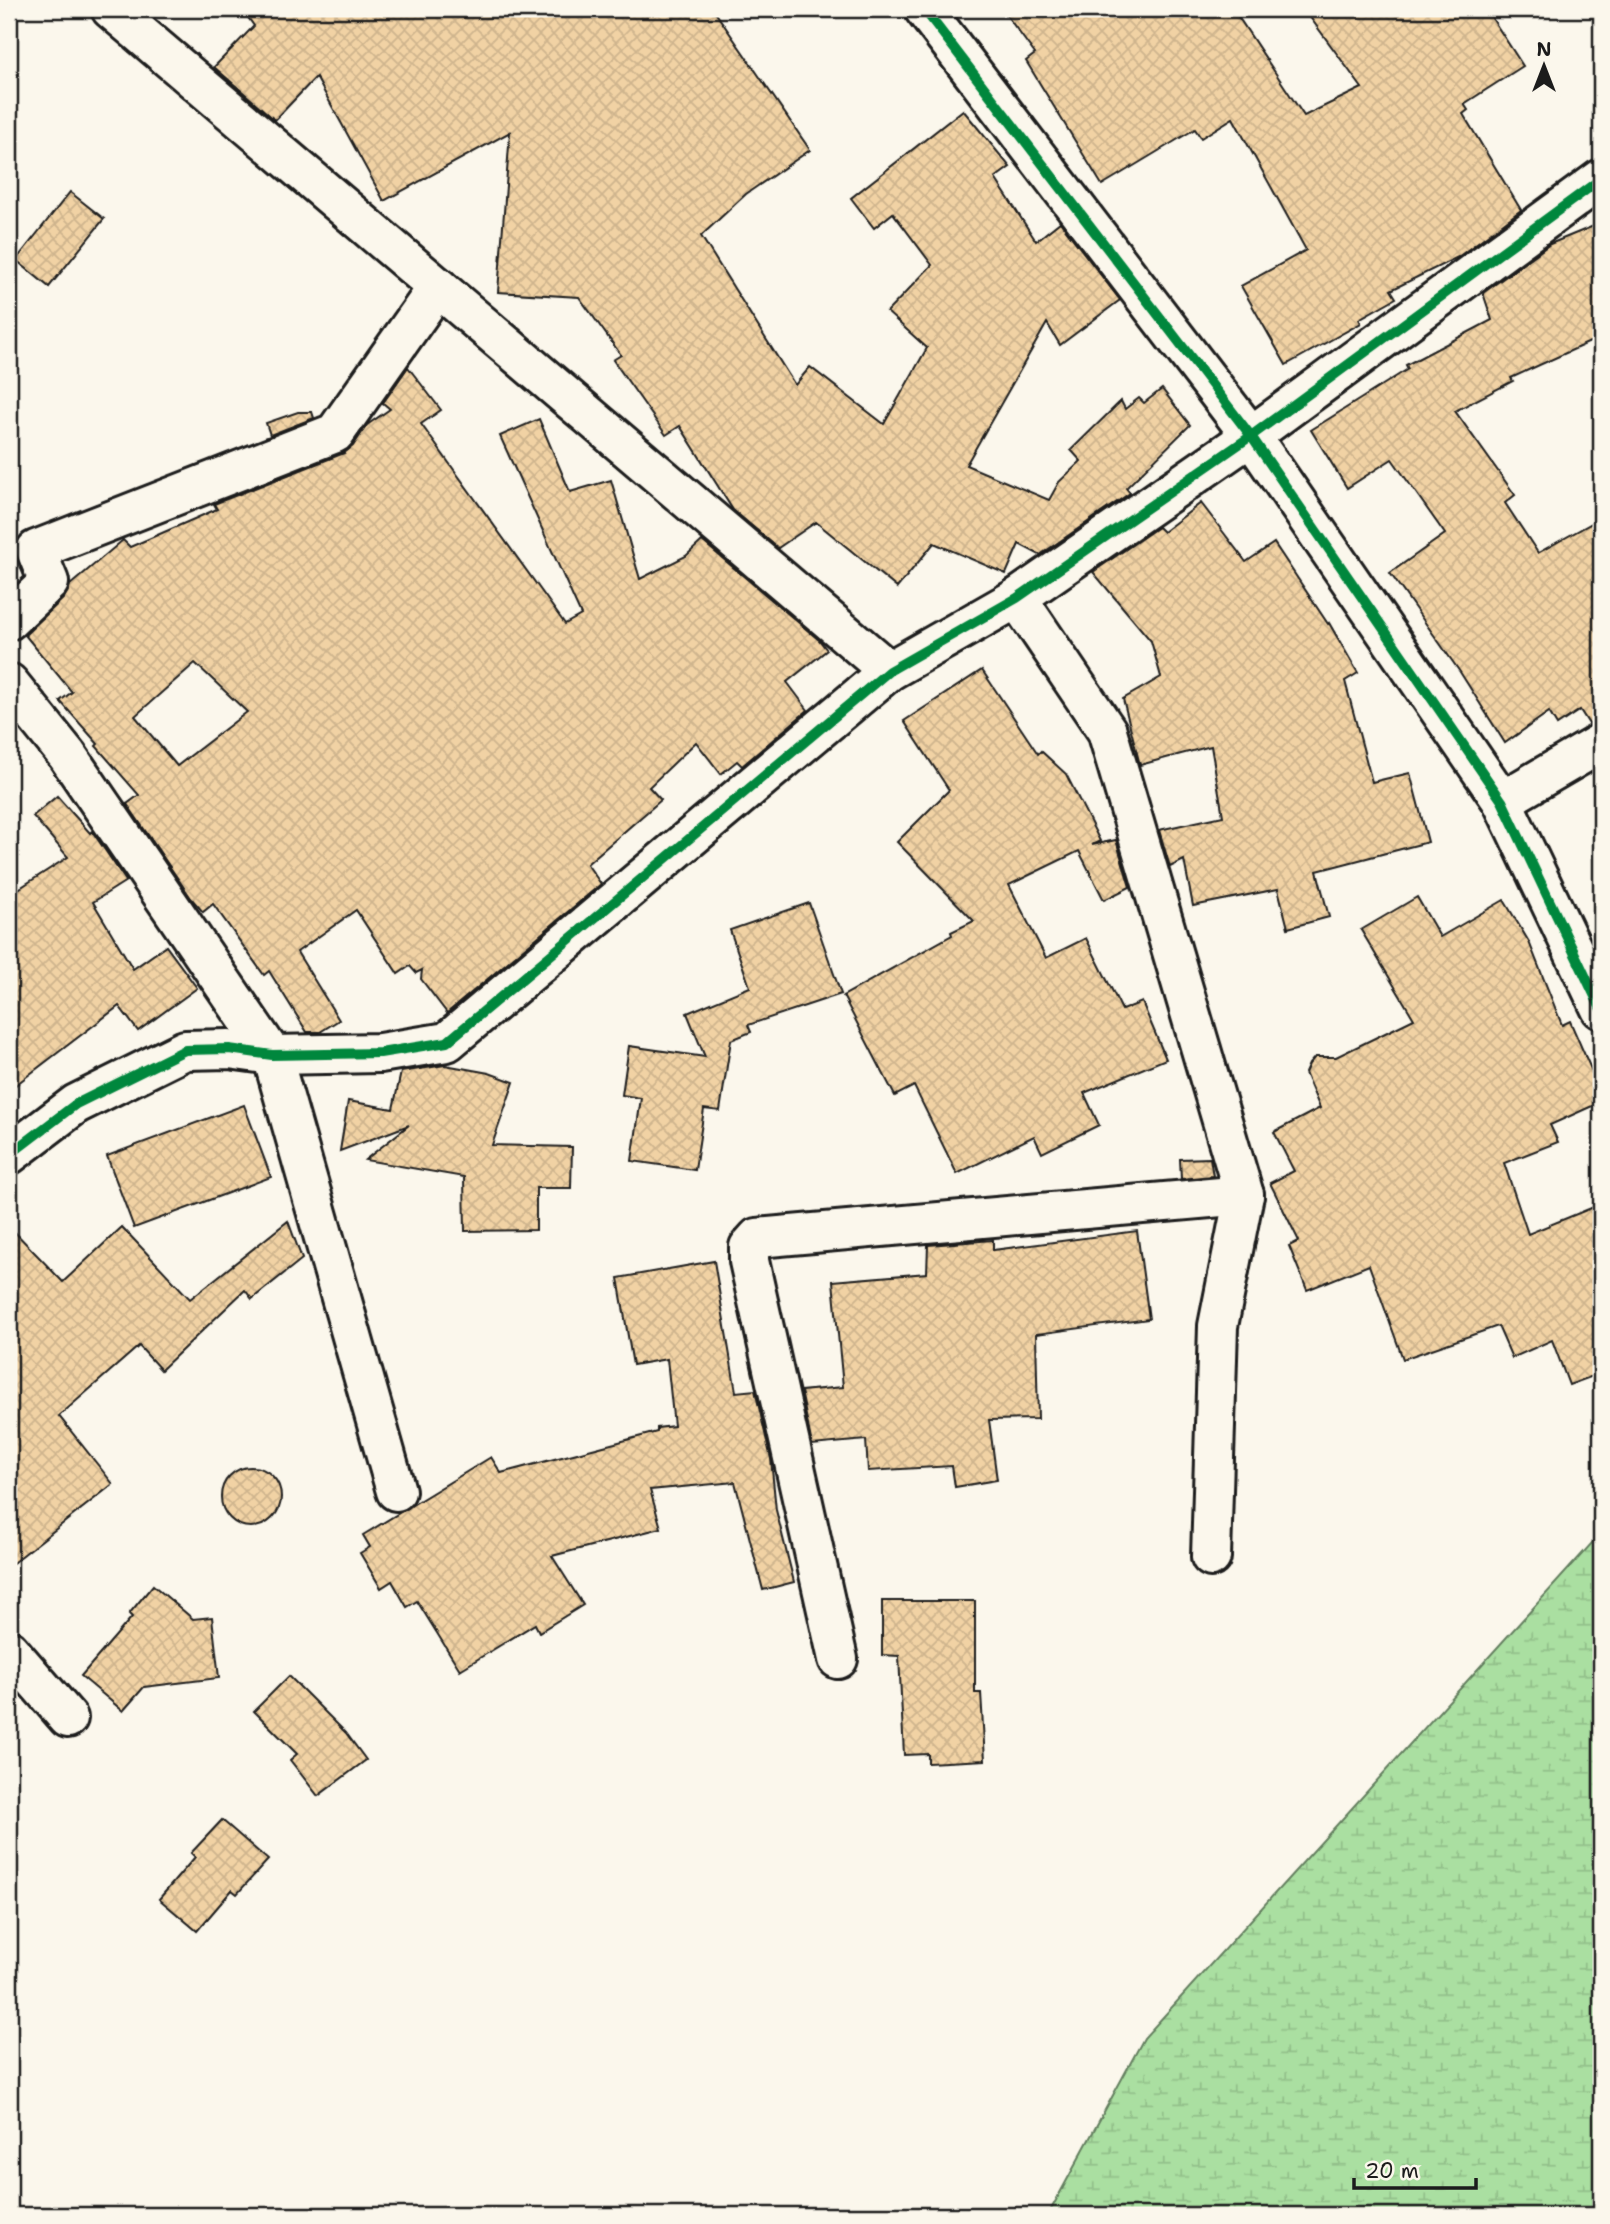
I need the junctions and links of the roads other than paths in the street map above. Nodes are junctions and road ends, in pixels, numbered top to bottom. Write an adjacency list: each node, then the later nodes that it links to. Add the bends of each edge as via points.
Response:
1 (111, 9): 4 (street)
2 (924, 9): 5 (street)
3 (1601, 179): 5 (street)
4 (438, 288): 7 (street, via 335,433 36,550 49,582); 8 (street)
5 (1251, 436): 6 (street); 11 (street)
6 (1017, 598): 8 (street); 15 (street, via 1107,731)
7 (9, 620)
8 (889, 671): 13 (street, via 447,1042 380,1053)
9 (9, 682): 13 (street, via 67,754)
10 (1601, 743): 11 (street)
11 (1502, 801): 12 (street)
12 (1601, 1009)
13 (272, 1055): 14 (street, via 229,1048 185,1050 76,1104); 16 (street)
14 (9, 1155)
15 (1244, 1195): 17 (street, via 1218,1326); 19 (street, via 757,1238 749,1247)
16 (397, 1490)
17 (1211, 1557)
18 (9, 1650): 20 (street)
19 (838, 1660)
20 (68, 1718)

